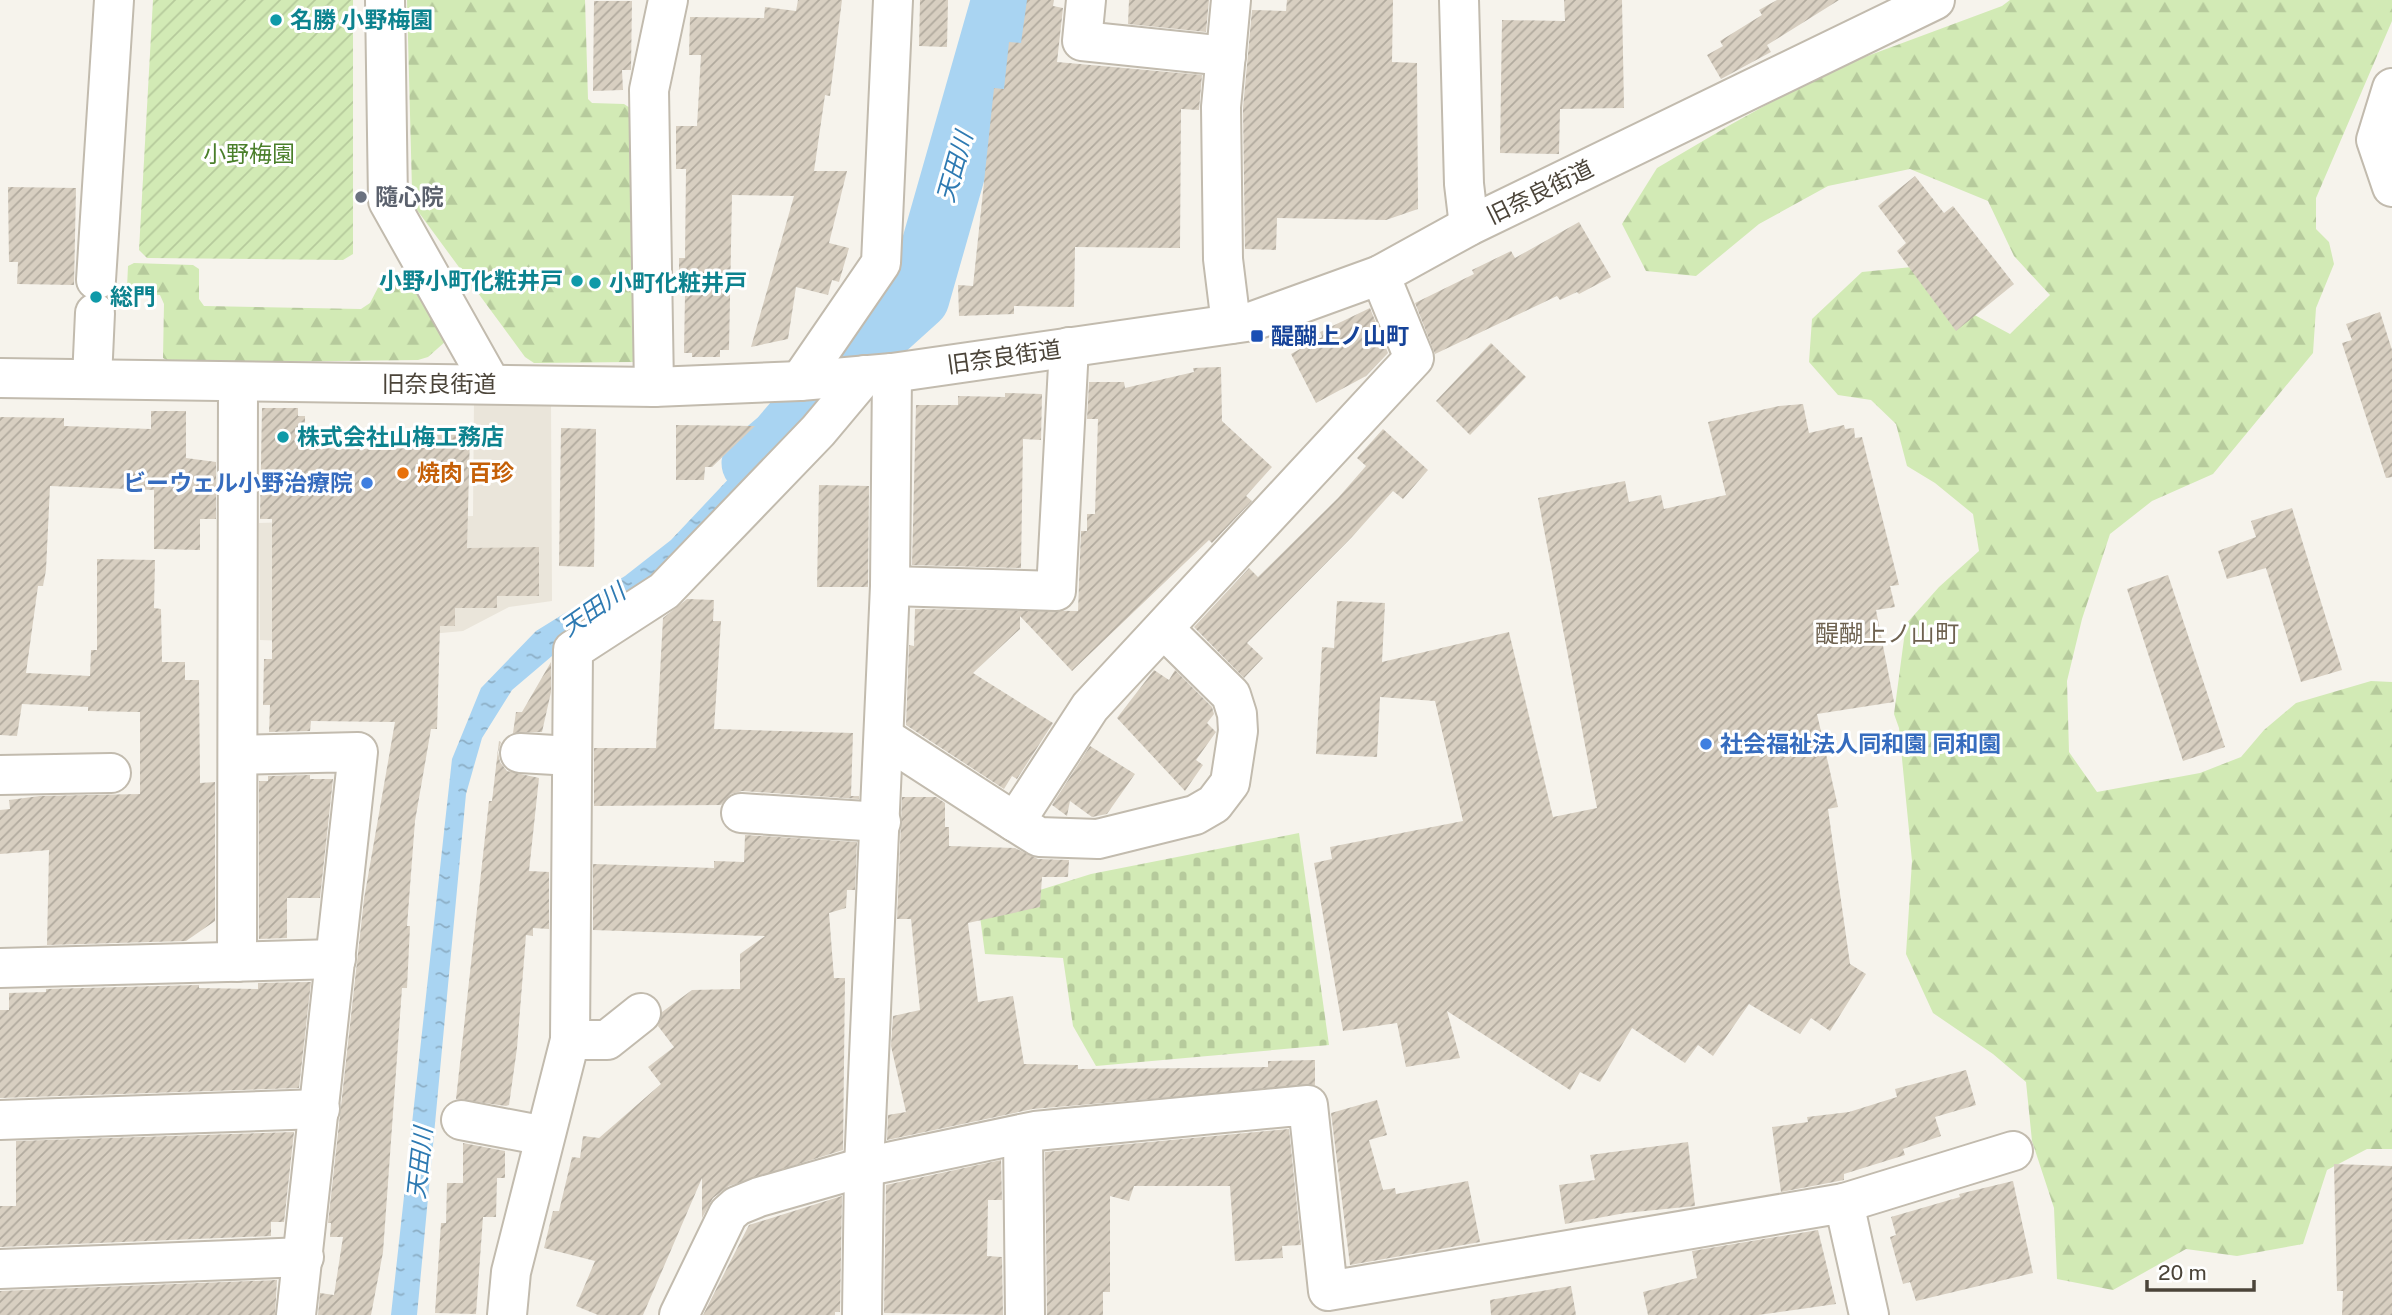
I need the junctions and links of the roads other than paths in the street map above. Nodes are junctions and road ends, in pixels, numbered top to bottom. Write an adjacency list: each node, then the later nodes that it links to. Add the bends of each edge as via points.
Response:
1 (114, 0): 18 (street)
2 (385, 0): 21 (street, via 388,201)
3 (668, 0): 22 (street, via 649,90)
4 (893, 0): 19 (street, via 881,263)
5 (1086, 0): 9 (street, via 1082,41)
6 (1231, 0): 9 (street)
7 (1459, 0): 12 (street)
8 (1935, 0): 12 (street, 旧奈良街道)
9 (1226, 56): 14 (street, via 1221,107 1223,259)
10 (2392, 88): 11 (street, via 2376,140)
11 (2392, 187)
12 (1469, 226): 13 (street, 旧奈良街道)
13 (1380, 275): 14 (street, 旧奈良街道, via 1253,321); 24 (street, via 1415,358)
14 (1231, 324): 15 (street, 旧奈良街道)
15 (1069, 347): 16 (street, 旧奈良街道); 23 (street, via 1056,591)
16 (871, 375): 19 (street, 旧奈良街道); 23 (street); 28 (street, via 664,591 573,650)
17 (0, 378): 18 (street, 旧奈良街道)
18 (92, 379): 20 (street, 旧奈良街道)
19 (800, 381): 22 (street, 旧奈良街道)
20 (238, 383): 21 (street, 旧奈良街道); 27 (street)
21 (491, 384): 22 (street, 旧奈良街道)
22 (654, 387)
23 (890, 586): 25 (street)
24 (1164, 629): 33 (street, via 1090,707); 33 (street, via 1231,695 1237,714 1236,759 1230,783 1214,804 1195,815 1098,839 1039,837)
25 (885, 738): 32 (street); 33 (street)
26 (520, 753): 28 (street)
27 (238, 755): 34 (street, via 358,752); 35 (street)
28 (572, 756): 38 (street)
29 (111, 772): 30 (street)
30 (0, 775)
31 (741, 813): 32 (street)
32 (881, 822): 45 (street)
33 (1015, 822)
34 (336, 959): 35 (street); 39 (street)
35 (237, 962): 36 (street)
36 (0, 968)
37 (641, 1013): 38 (street, via 607,1040)
38 (570, 1040): 43 (street)
39 (320, 1109): 40 (street); 47 (street)
40 (0, 1120)
41 (461, 1120): 43 (street)
42 (1023, 1134): 45 (street); 46 (street, via 1308,1105 1328,1292); 53 (street)
43 (545, 1136): 50 (street, via 511,1272)
44 (2013, 1151): 46 (street)
45 (864, 1167): 51 (street, via 737,1206 728,1214); 52 (street)
46 (1844, 1203): 54 (street)
47 (304, 1257): 48 (street); 49 (street)
48 (0, 1269)
49 (296, 1315)
50 (507, 1315)
51 (679, 1315)
52 (862, 1315)
53 (1025, 1315)
54 (1868, 1315)

